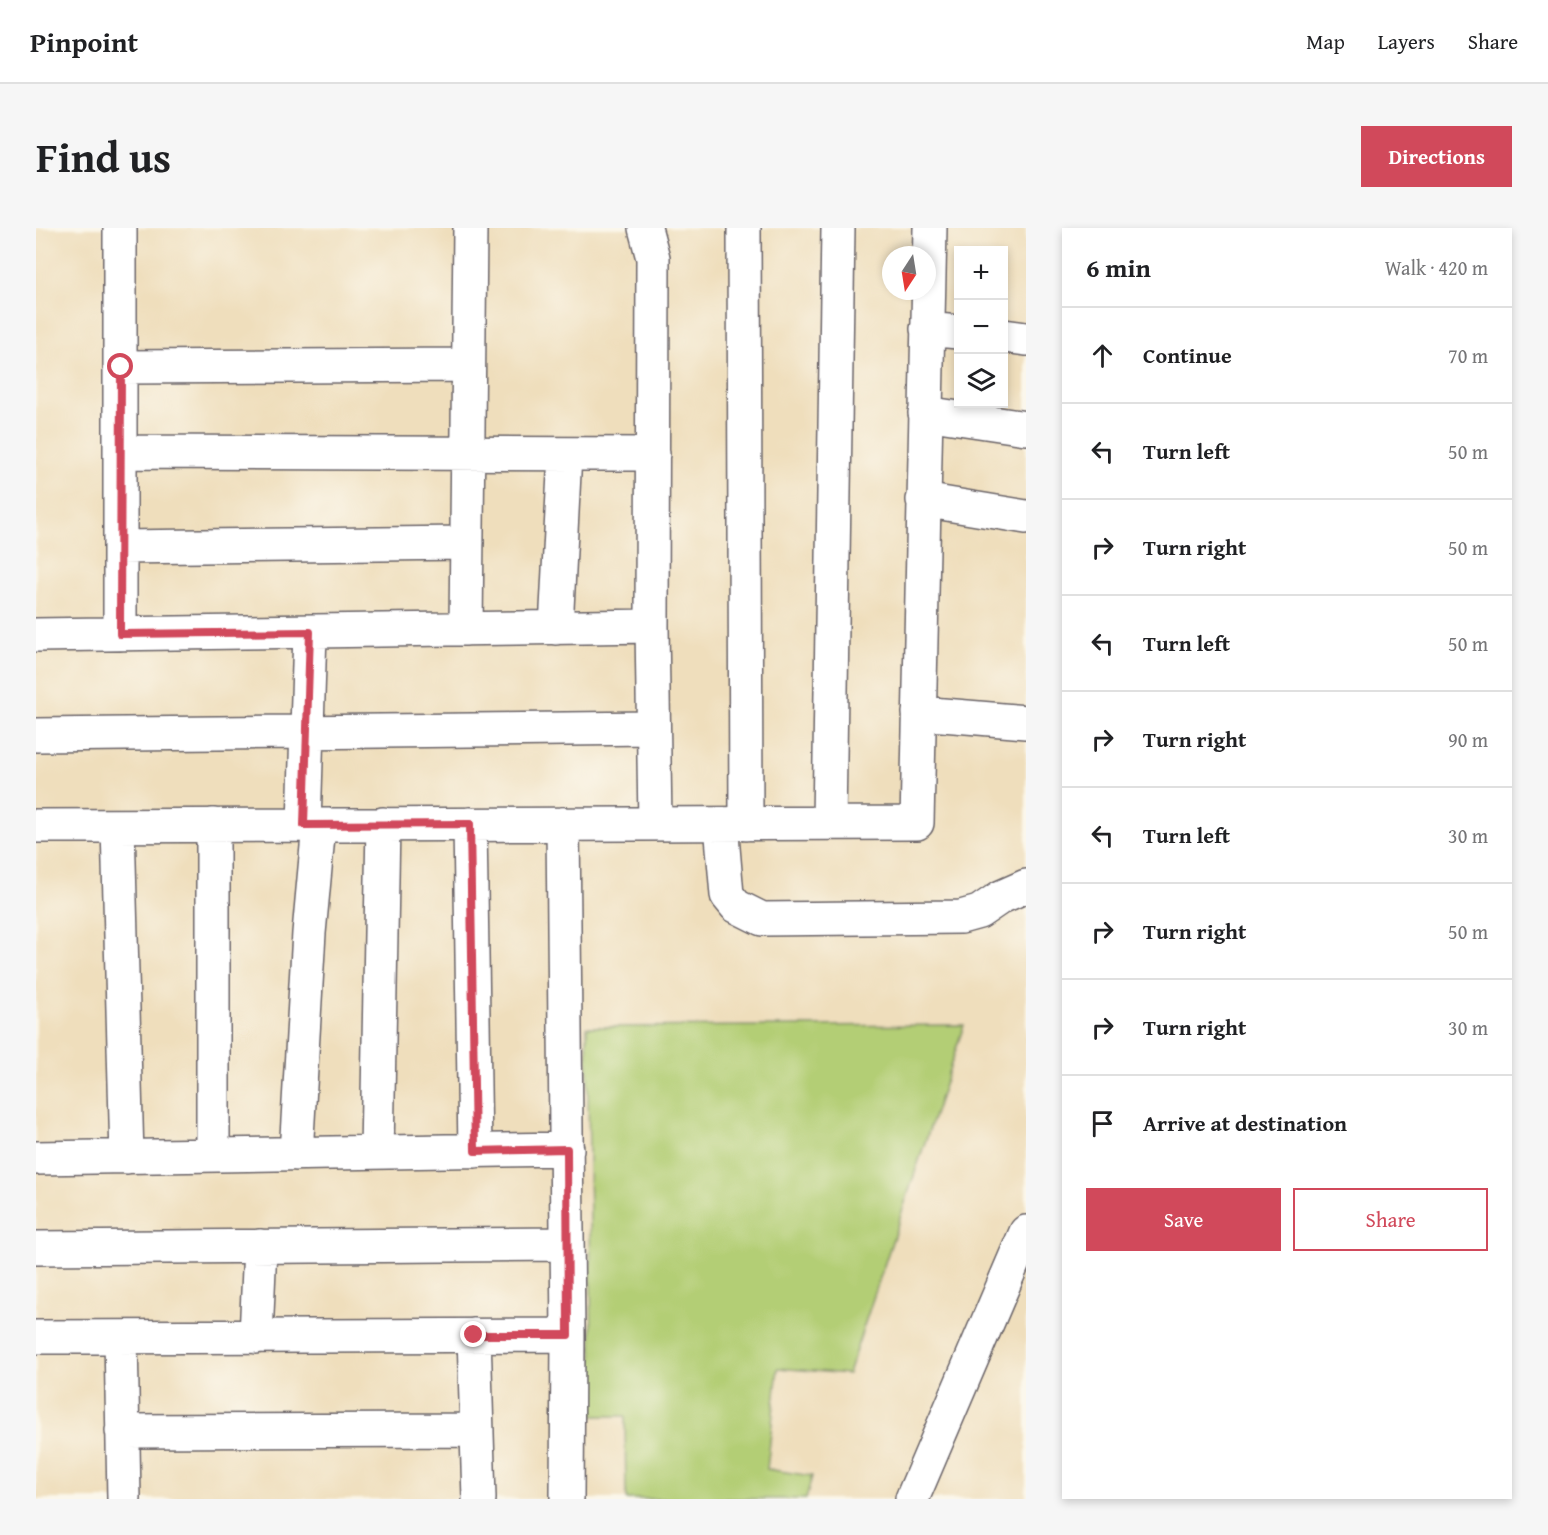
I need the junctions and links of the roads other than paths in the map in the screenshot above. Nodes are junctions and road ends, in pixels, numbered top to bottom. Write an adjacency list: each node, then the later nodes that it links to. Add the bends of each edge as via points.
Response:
1 (120, 228): 11 (street)
2 (470, 228): 10 (street)
3 (645, 228): 17 (street, via 653,258)
4 (744, 228): 38 (street)
5 (838, 228): 33 (street)
6 (930, 228): 7 (street)
7 (943, 330): 12 (street)
8 (1008, 337): 9 (street)
9 (1026, 339)
10 (468, 365): 11 (street); 15 (street)
11 (121, 367): 14 (street)
12 (925, 413): 13 (street); 18 (street)
13 (1026, 428)
14 (120, 452): 15 (street); 21 (street)
15 (468, 453): 16 (street); 20 (street)
16 (565, 454): 17 (street); 23 (street)
17 (652, 454): 22 (street)
18 (923, 500): 19 (street); 28 (street)
19 (1026, 517)
20 (467, 543): 21 (street); 24 (street)
21 (120, 547): 26 (street)
22 (652, 626): 23 (street); 30 (street)
23 (556, 628): 24 (street)
24 (466, 629): 25 (street)
25 (310, 632): 26 (street); 31 (street)
26 (120, 634): 27 (street)
27 (36, 635)
28 (919, 714): 29 (street); 33 (street, via 917,823)
29 (1026, 722)
30 (653, 728): 31 (street); 37 (street)
31 (307, 732): 32 (street); 40 (street)
32 (36, 735)
33 (829, 823): 38 (street)
34 (383, 824): 35 (street); 40 (street); 47 (street)
35 (470, 824): 36 (street); 46 (street)
36 (563, 824): 37 (street); 45 (street)
37 (655, 824): 38 (street)
38 (733, 824): 43 (street, via 727,895 736,906 762,919 961,917)
39 (213, 825): 40 (street); 42 (street); 49 (street)
40 (312, 825): 48 (street)
41 (36, 826): 42 (street)
42 (118, 826): 50 (street)
43 (1026, 886)
44 (36, 1133): 51 (street)
45 (567, 1149): 46 (street); 53 (street)
46 (475, 1151): 47 (street)
47 (377, 1152): 48 (street)
48 (296, 1154): 49 (street)
49 (213, 1155): 50 (street)
50 (127, 1156): 51 (street)
51 (36, 1158)
52 (1026, 1232): 66 (street)
53 (567, 1244): 54 (street); 57 (street)
54 (260, 1246): 55 (street); 58 (street)
55 (36, 1248)
56 (474, 1335): 57 (street); 58 (street); 61 (street)
57 (568, 1335): 65 (street)
58 (256, 1336): 59 (street)
59 (121, 1337): 60 (street); 62 (street)
60 (36, 1338)
61 (477, 1430): 62 (street); 64 (street)
62 (122, 1431): 63 (street)
63 (123, 1499)
64 (479, 1499)
65 (567, 1499)
66 (912, 1499)

